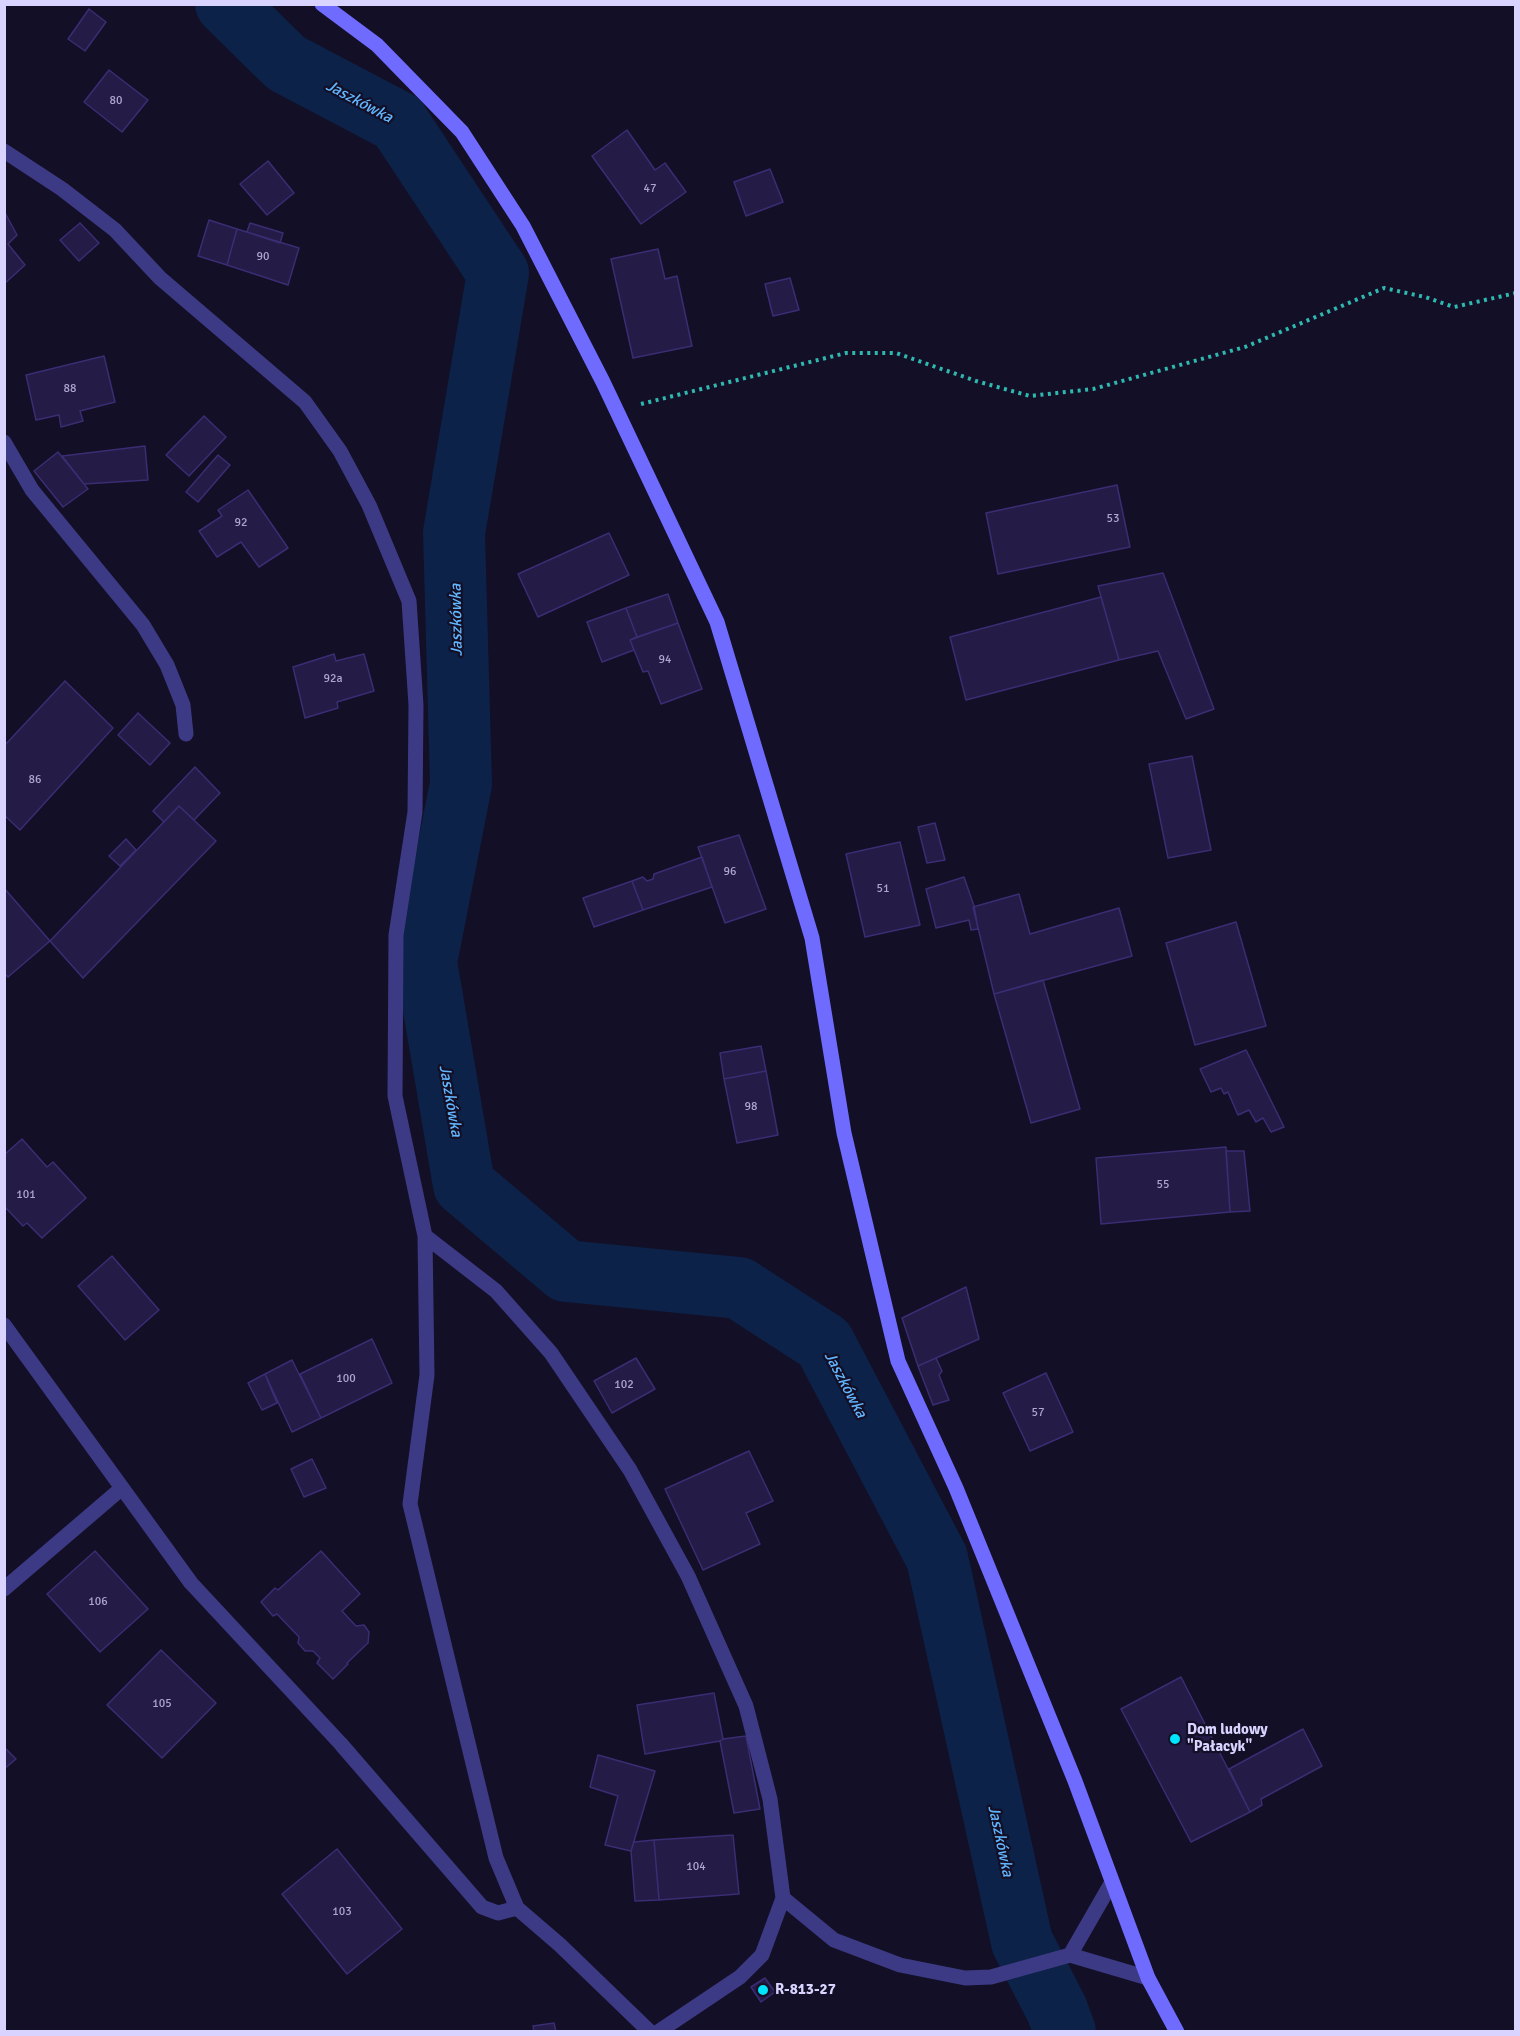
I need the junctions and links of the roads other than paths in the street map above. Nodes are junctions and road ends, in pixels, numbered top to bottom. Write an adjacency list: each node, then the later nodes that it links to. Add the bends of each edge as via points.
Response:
1 (322, 4): 9 (street, via 377,45 462,132 523,226 617,409 717,622 812,938 844,1133 898,1361 960,1499 1075,1780)
2 (4, 151): 5 (street, via 116,230 160,278 305,402 340,451 369,505 409,601 416,705 415,812 396,935 394,1096)
3 (4, 442): 4 (street, via 32,490 143,625 167,665 183,705)
4 (186, 734)
5 (424, 1236): 10 (street, via 496,1291 551,1353 630,1470 688,1576 746,1706 770,1799); 11 (street, via 428,1375 410,1504 496,1858)
6 (4, 1325): 7 (street)
7 (122, 1488): 8 (street); 11 (street, via 191,1583 340,1743 482,1907 498,1913)
8 (4, 1589)
9 (1112, 1882): 12 (street); 13 (street)
10 (783, 1898): 12 (street, via 834,1940 900,1965 965,1978 991,1977); 15 (street, via 762,1955 740,1977)
11 (517, 1908): 14 (street)
12 (1065, 1957): 13 (street)
13 (1149, 1978): 16 (street)
14 (650, 2031)
15 (658, 2031)
16 (1177, 2031)

